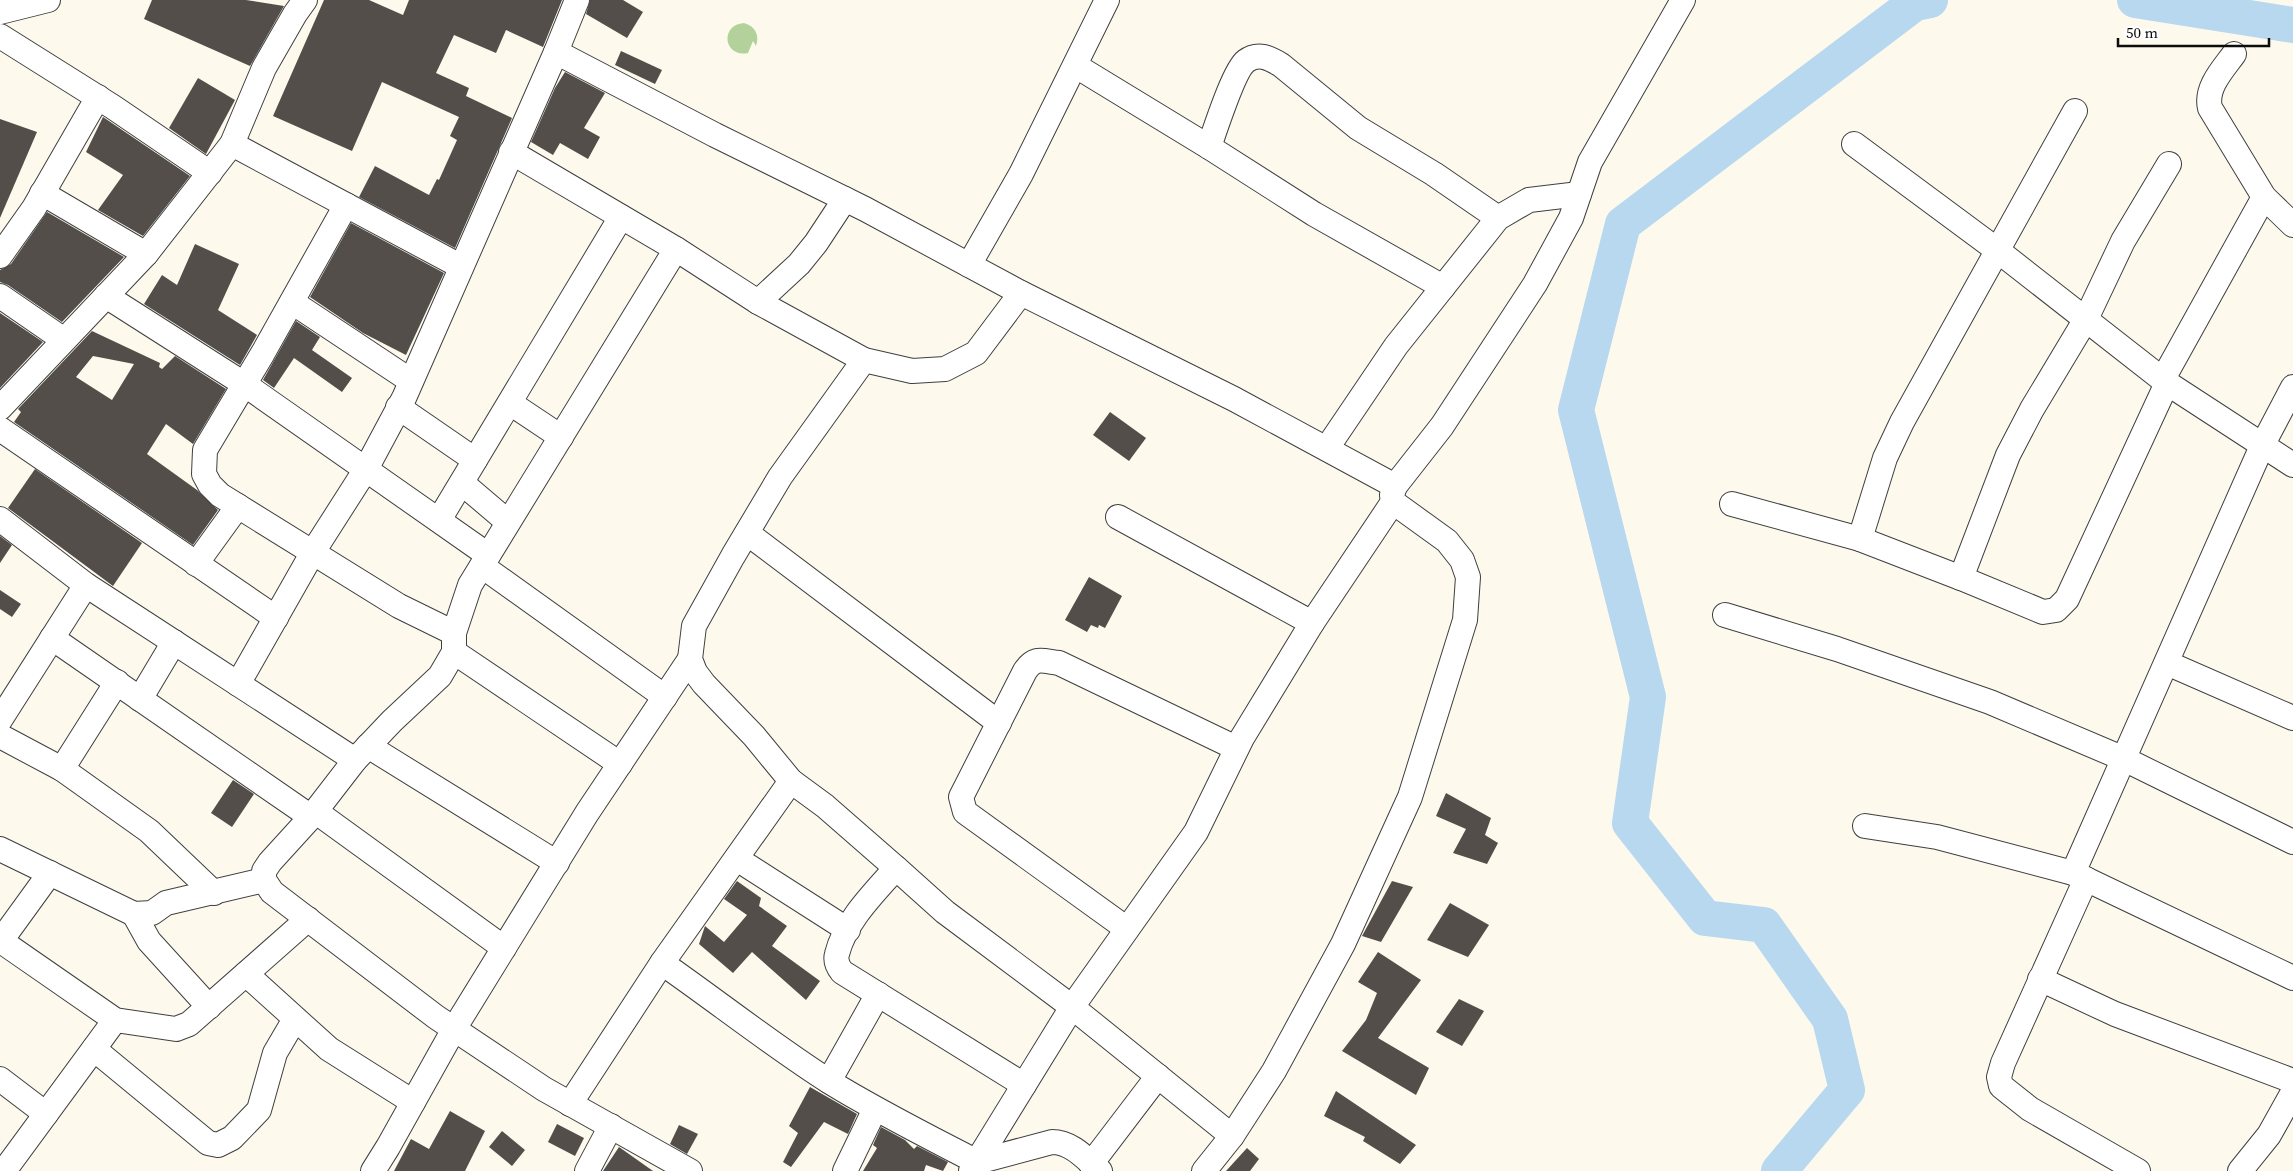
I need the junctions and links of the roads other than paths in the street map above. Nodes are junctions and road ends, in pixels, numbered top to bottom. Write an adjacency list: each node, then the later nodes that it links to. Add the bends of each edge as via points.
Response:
1 (48, 0): 6 (street)
2 (305, 0): 13 (street, via 264,68)
3 (577, 0): 8 (street)
4 (1107, 0): 10 (street)
5 (1683, 0): 20 (street, via 1590,162)
6 (0, 12)
7 (0, 36): 11 (street)
8 (556, 52): 16 (street); 22 (street)
9 (2234, 54): 21 (street, via 2216,79 2208,100)
10 (1076, 66): 15 (street); 31 (street, via 1021,174)
11 (98, 97): 18 (street); 19 (street)
12 (2075, 111): 28 (street)
13 (232, 144): 18 (street); 23 (street)
14 (1854, 144): 28 (street)
15 (1209, 146): 25 (street, via 1237,73 1245,61 1268,56 1358,128); 33 (street, via 1314,214)
16 (511, 152): 24 (street); 32 (street)
17 (2169, 164): 39 (street, via 2123,241)
18 (210, 173): 29 (street)
19 (42, 193): 29 (street); 30 (street)
20 (1579, 194): 25 (street, via 1529,200); 57 (street, via 1571,218 1535,284)
21 (2264, 197): 26 (street); 43 (street)
22 (845, 199): 31 (street); 38 (street, via 799,264)
23 (346, 205): 32 (street); 37 (street)
24 (622, 217): 27 (street); 46 (street)
25 (1498, 218): 33 (street)
26 (2293, 225)
27 (676, 250): 38 (street); 50 (street)
28 (1997, 250): 39 (street); 65 (street, via 1902,422 1885,458)
29 (146, 254): 36 (street)
30 (0, 256)
31 (969, 265): 34 (street)
32 (460, 266): 42 (street)
33 (1443, 287): 52 (street, via 1396,346)
34 (1021, 293): 41 (street, via 976,353 945,369 912,370); 52 (street)
35 (0, 296): 40 (street)
36 (106, 296): 40 (street); 44 (street)
37 (292, 302): 42 (street); 44 (street)
38 (758, 302): 41 (street)
39 (2086, 319): 43 (street); 69 (street, via 2008,455)
40 (64, 340): 48 (street)
41 (864, 360): 64 (street, via 780,477)
42 (411, 381): 47 (street)
43 (2165, 381): 51 (street); 69 (street, via 2067,599 2056,610 2043,612)
44 (244, 384): 55 (street); 59 (street, via 205,450 204,474 210,485)
45 (2293, 387): 51 (street)
46 (510, 404): 50 (street); 53 (street)
47 (398, 407): 53 (street); 55 (street)
48 (0, 408)
49 (0, 428): 68 (street)
50 (561, 437): 63 (street)
51 (2262, 446): 54 (street); 78 (street)
52 (1328, 448): 57 (street)
53 (475, 460): 56 (street)
54 (2293, 465)
55 (366, 469): 62 (street); 66 (street)
56 (462, 482): 62 (street); 63 (street)
57 (1394, 494): 73 (street); 132 (street, via 1447,541 1462,560 1468,577 1465,620 1410,797 1343,944 1274,1071)
58 (1732, 504): 65 (street)
59 (238, 506): 66 (street); 68 (street)
60 (1118, 517): 73 (street)
61 (0, 519): 70 (street)
62 (440, 520): 67 (street)
63 (508, 522): 67 (street)
64 (747, 533): 77 (street, via 694,626); 85 (street)
65 (1860, 539): 69 (street)
66 (313, 552): 72 (street); 76 (street)
67 (485, 560): 76 (street, via 470,585); 81 (street)
68 (196, 564): 72 (street)
69 (1961, 578)
70 (86, 585): 74 (street); 75 (street)
71 (1725, 615): 89 (street, via 1837,649 1990,702)
72 (276, 618): 80 (street)
73 (1312, 624): 87 (street)
74 (52, 638): 79 (street); 84 (street)
75 (174, 642): 80 (street); 82 (street)
76 (454, 643): 88 (street, via 440,676); 90 (street)
77 (690, 659): 81 (street); 92 (street, via 704,684 754,736)
78 (2167, 663): 83 (street); 89 (street)
79 (117, 682): 82 (street); 91 (street)
80 (238, 684): 88 (street)
81 (665, 697): 90 (street)
82 (140, 698): 93 (street)
83 (2293, 718)
84 (0, 720)
85 (999, 723): 87 (street, via 1024,671 1035,660 1059,663); 106 (street, via 961,797 965,812)
86 (0, 736): 91 (street)
87 (1236, 748): 106 (street, via 1196,832)
88 (362, 753): 93 (street); 98 (street)
89 (2122, 758): 95 (street); 101 (street)
90 (620, 764): 98 (street)
91 (62, 768): 103 (street, via 149,831)
92 (791, 781): 97 (street); 99 (street, via 826,806)
93 (313, 814): 102 (street, via 270,862 264,872); 109 (street)
94 (1865, 826): 101 (street, via 1937,837)
95 (2293, 842)
96 (0, 850): 100 (street)
97 (738, 859): 107 (street); 110 (street)
98 (556, 863): 109 (street)
99 (896, 868): 107 (street); 116 (street, via 945,912)
100 (50, 873): 104 (street); 108 (street)
101 (2079, 876): 112 (street); 113 (street)
102 (264, 880): 103 (street); 105 (street, via 272,892)
103 (214, 893): 104 (street, via 166,903 152,914)
104 (134, 914): 115 (street, via 148,941)
105 (308, 919): 111 (street); 119 (street)
106 (1127, 929): 116 (street)
107 (848, 930): 114 (street, via 836,955 837,964 842,972)
108 (0, 942): 118 (street)
109 (504, 948): 119 (street)
110 (662, 962): 124 (street); 128 (street)
111 (246, 974): 115 (street); 117 (street)
112 (2293, 978)
113 (2040, 979): 123 (street, via 2115,1014); 141 (street, via 2003,1063 1999,1077 2001,1086 2030,1109)
114 (878, 994): 124 (street); 125 (street)
115 (209, 1007): 118 (street, via 189,1024 176,1029)
116 (1072, 1007): 121 (street); 125 (street)
117 (295, 1019): 120 (street, via 275,1053 259,1110 232,1138 218,1145 208,1143); 127 (street, via 329,1049)
118 (115, 1020): 120 (street)
119 (454, 1029): 127 (street); 128 (street)
120 (94, 1049): 130 (street)
121 (1158, 1076): 132 (street); 134 (street)
122 (0, 1079): 130 (street)
123 (2293, 1080)
124 (829, 1081): 129 (street)
125 (1024, 1085): 133 (street)
126 (2293, 1092): 142 (street, via 2269,1135)
127 (413, 1102): 136 (street)
128 (570, 1104): 131 (street)
129 (875, 1109): 133 (street); 139 (street)
130 (46, 1114): 135 (street)
131 (611, 1126): 137 (street); 138 (street)
132 (1232, 1136): 140 (street)
133 (974, 1166): 134 (street, via 1060,1142)
134 (1096, 1167)
135 (2, 1170)
136 (372, 1171)
137 (587, 1171)
138 (690, 1171)
139 (846, 1171)
140 (1204, 1171)
141 (2138, 1171)
142 (2240, 1171)

